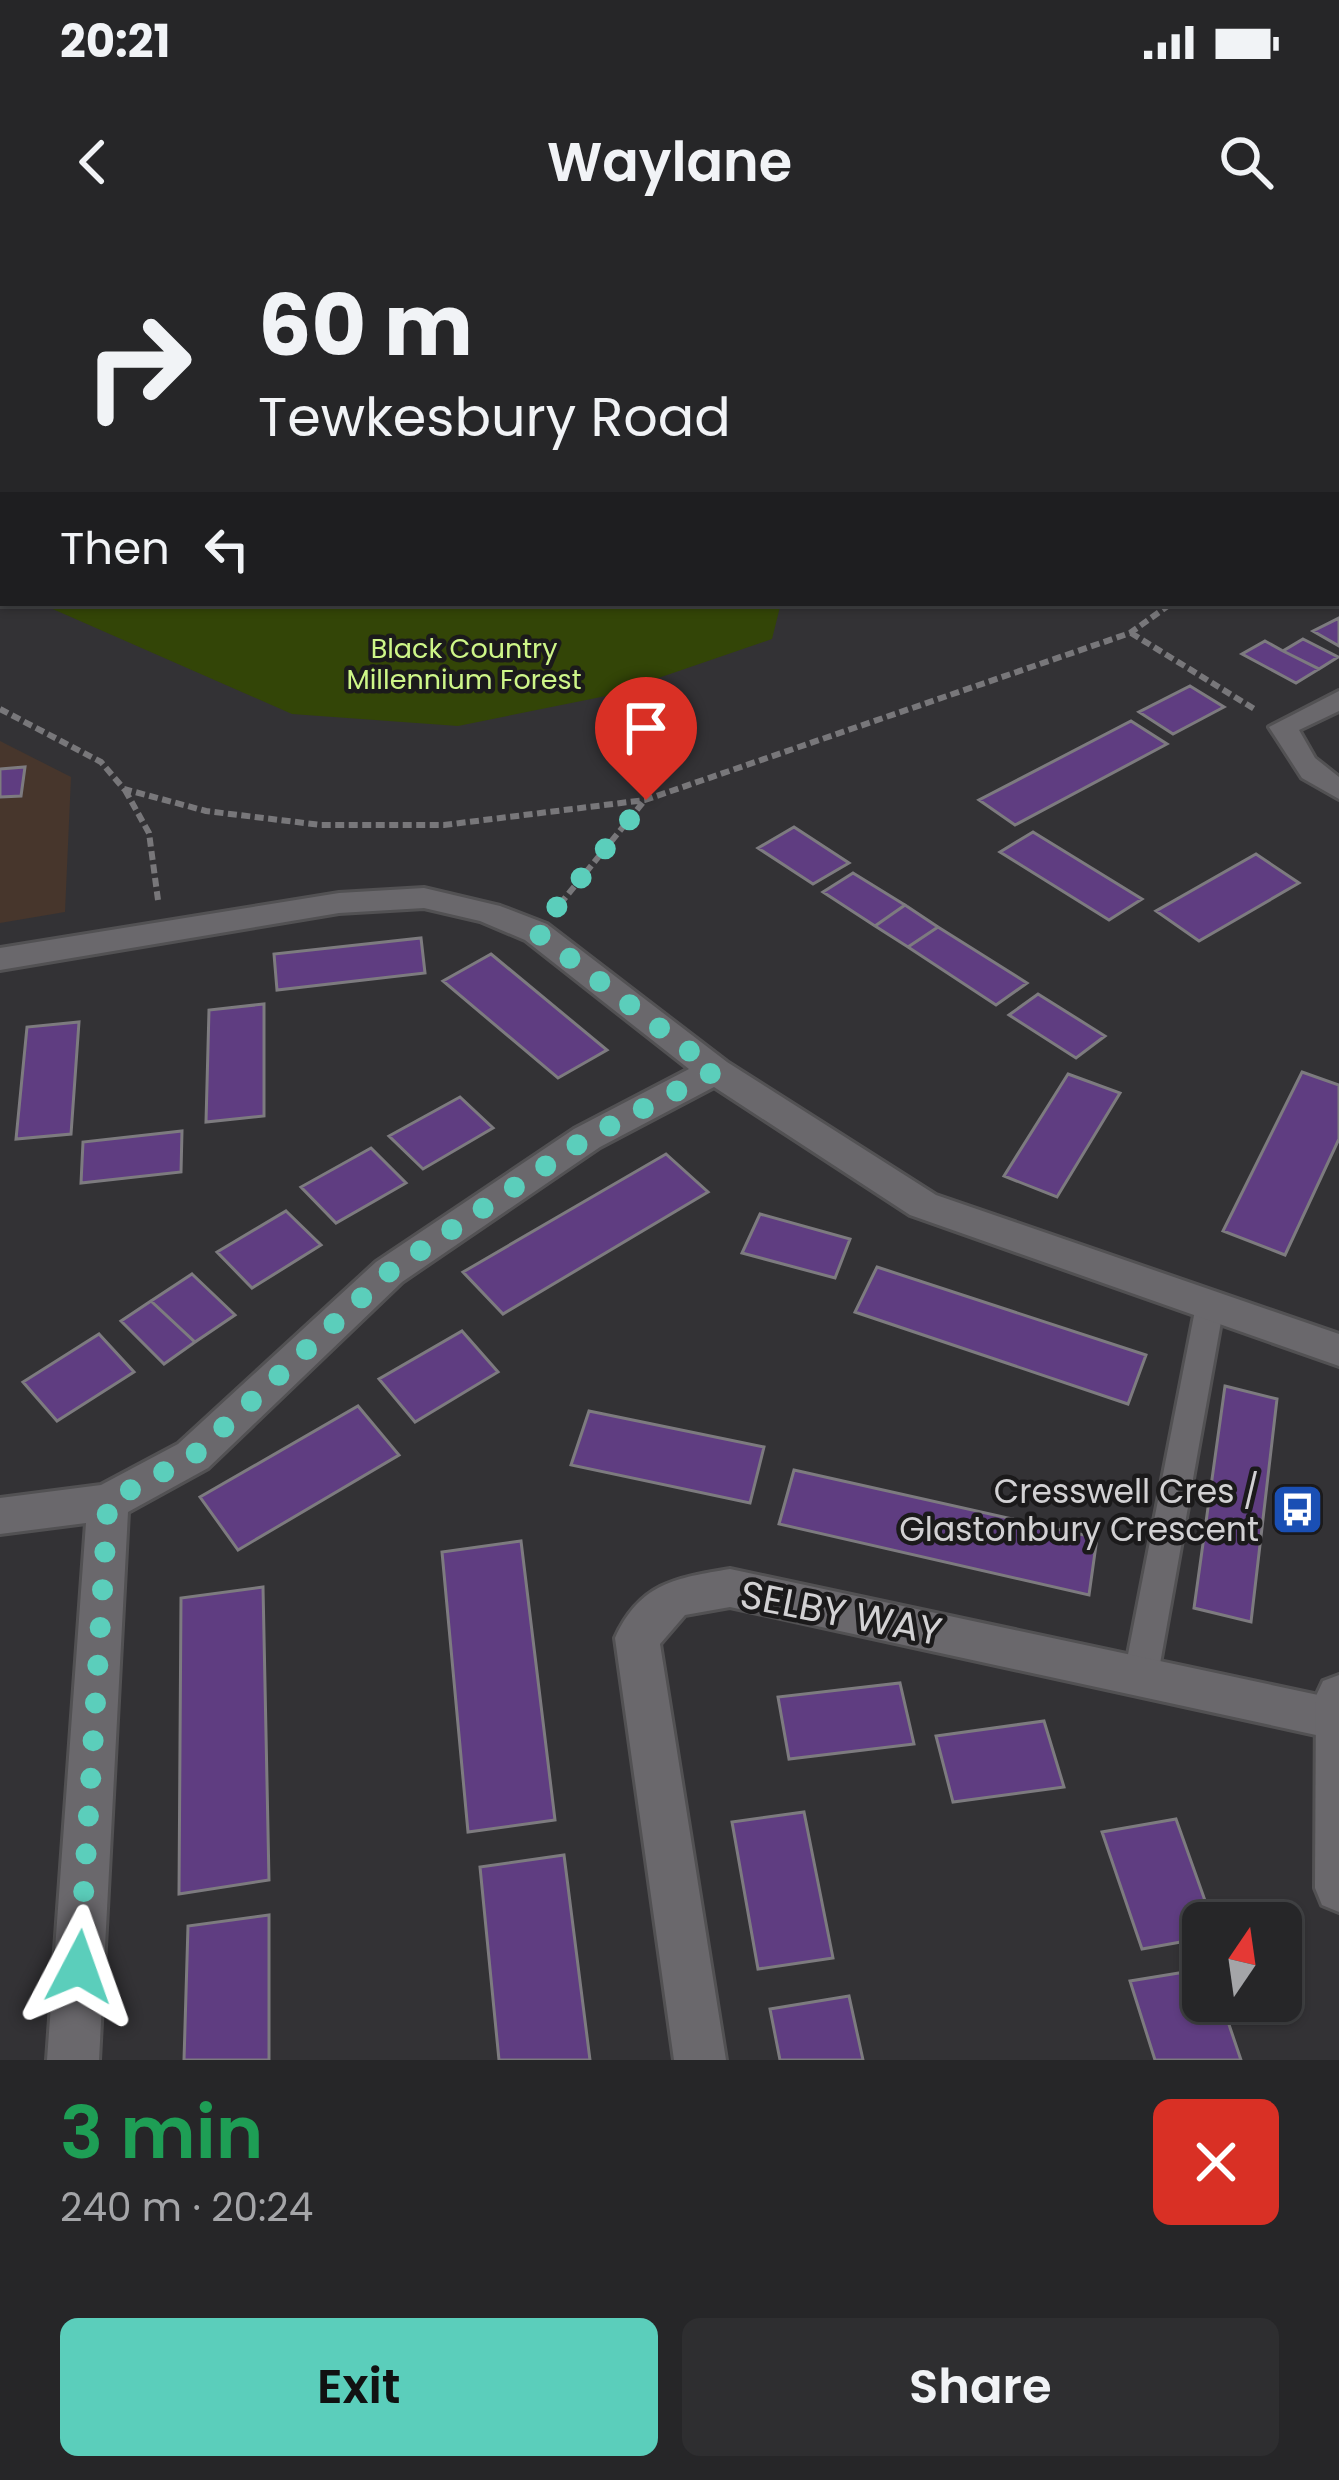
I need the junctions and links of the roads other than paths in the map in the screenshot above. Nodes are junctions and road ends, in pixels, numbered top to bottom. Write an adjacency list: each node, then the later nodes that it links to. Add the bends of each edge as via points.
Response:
1 (1339, 700): 2 (street, via 1282,727 1316,777)
2 (1339, 790)
3 (0, 958): 4 (street, via 339,903 424,898 536,932)
4 (715, 1071): 5 (street, via 923,1205); 7 (street, via 587,1138 389,1272 193,1456)
5 (1210, 1306): 6 (street); 9 (lane)
6 (1339, 1350)
7 (108, 1502): 8 (street); 12 (street)
8 (0, 1516)
9 (1141, 1675): 10 (street, SELBY WAY); 13 (street, SELBY WAY, via 730,1588 673,1598 637,1638)
10 (1338, 1708): 11 (street)
11 (1339, 1888)
12 (73, 2060)
13 (700, 2060)

